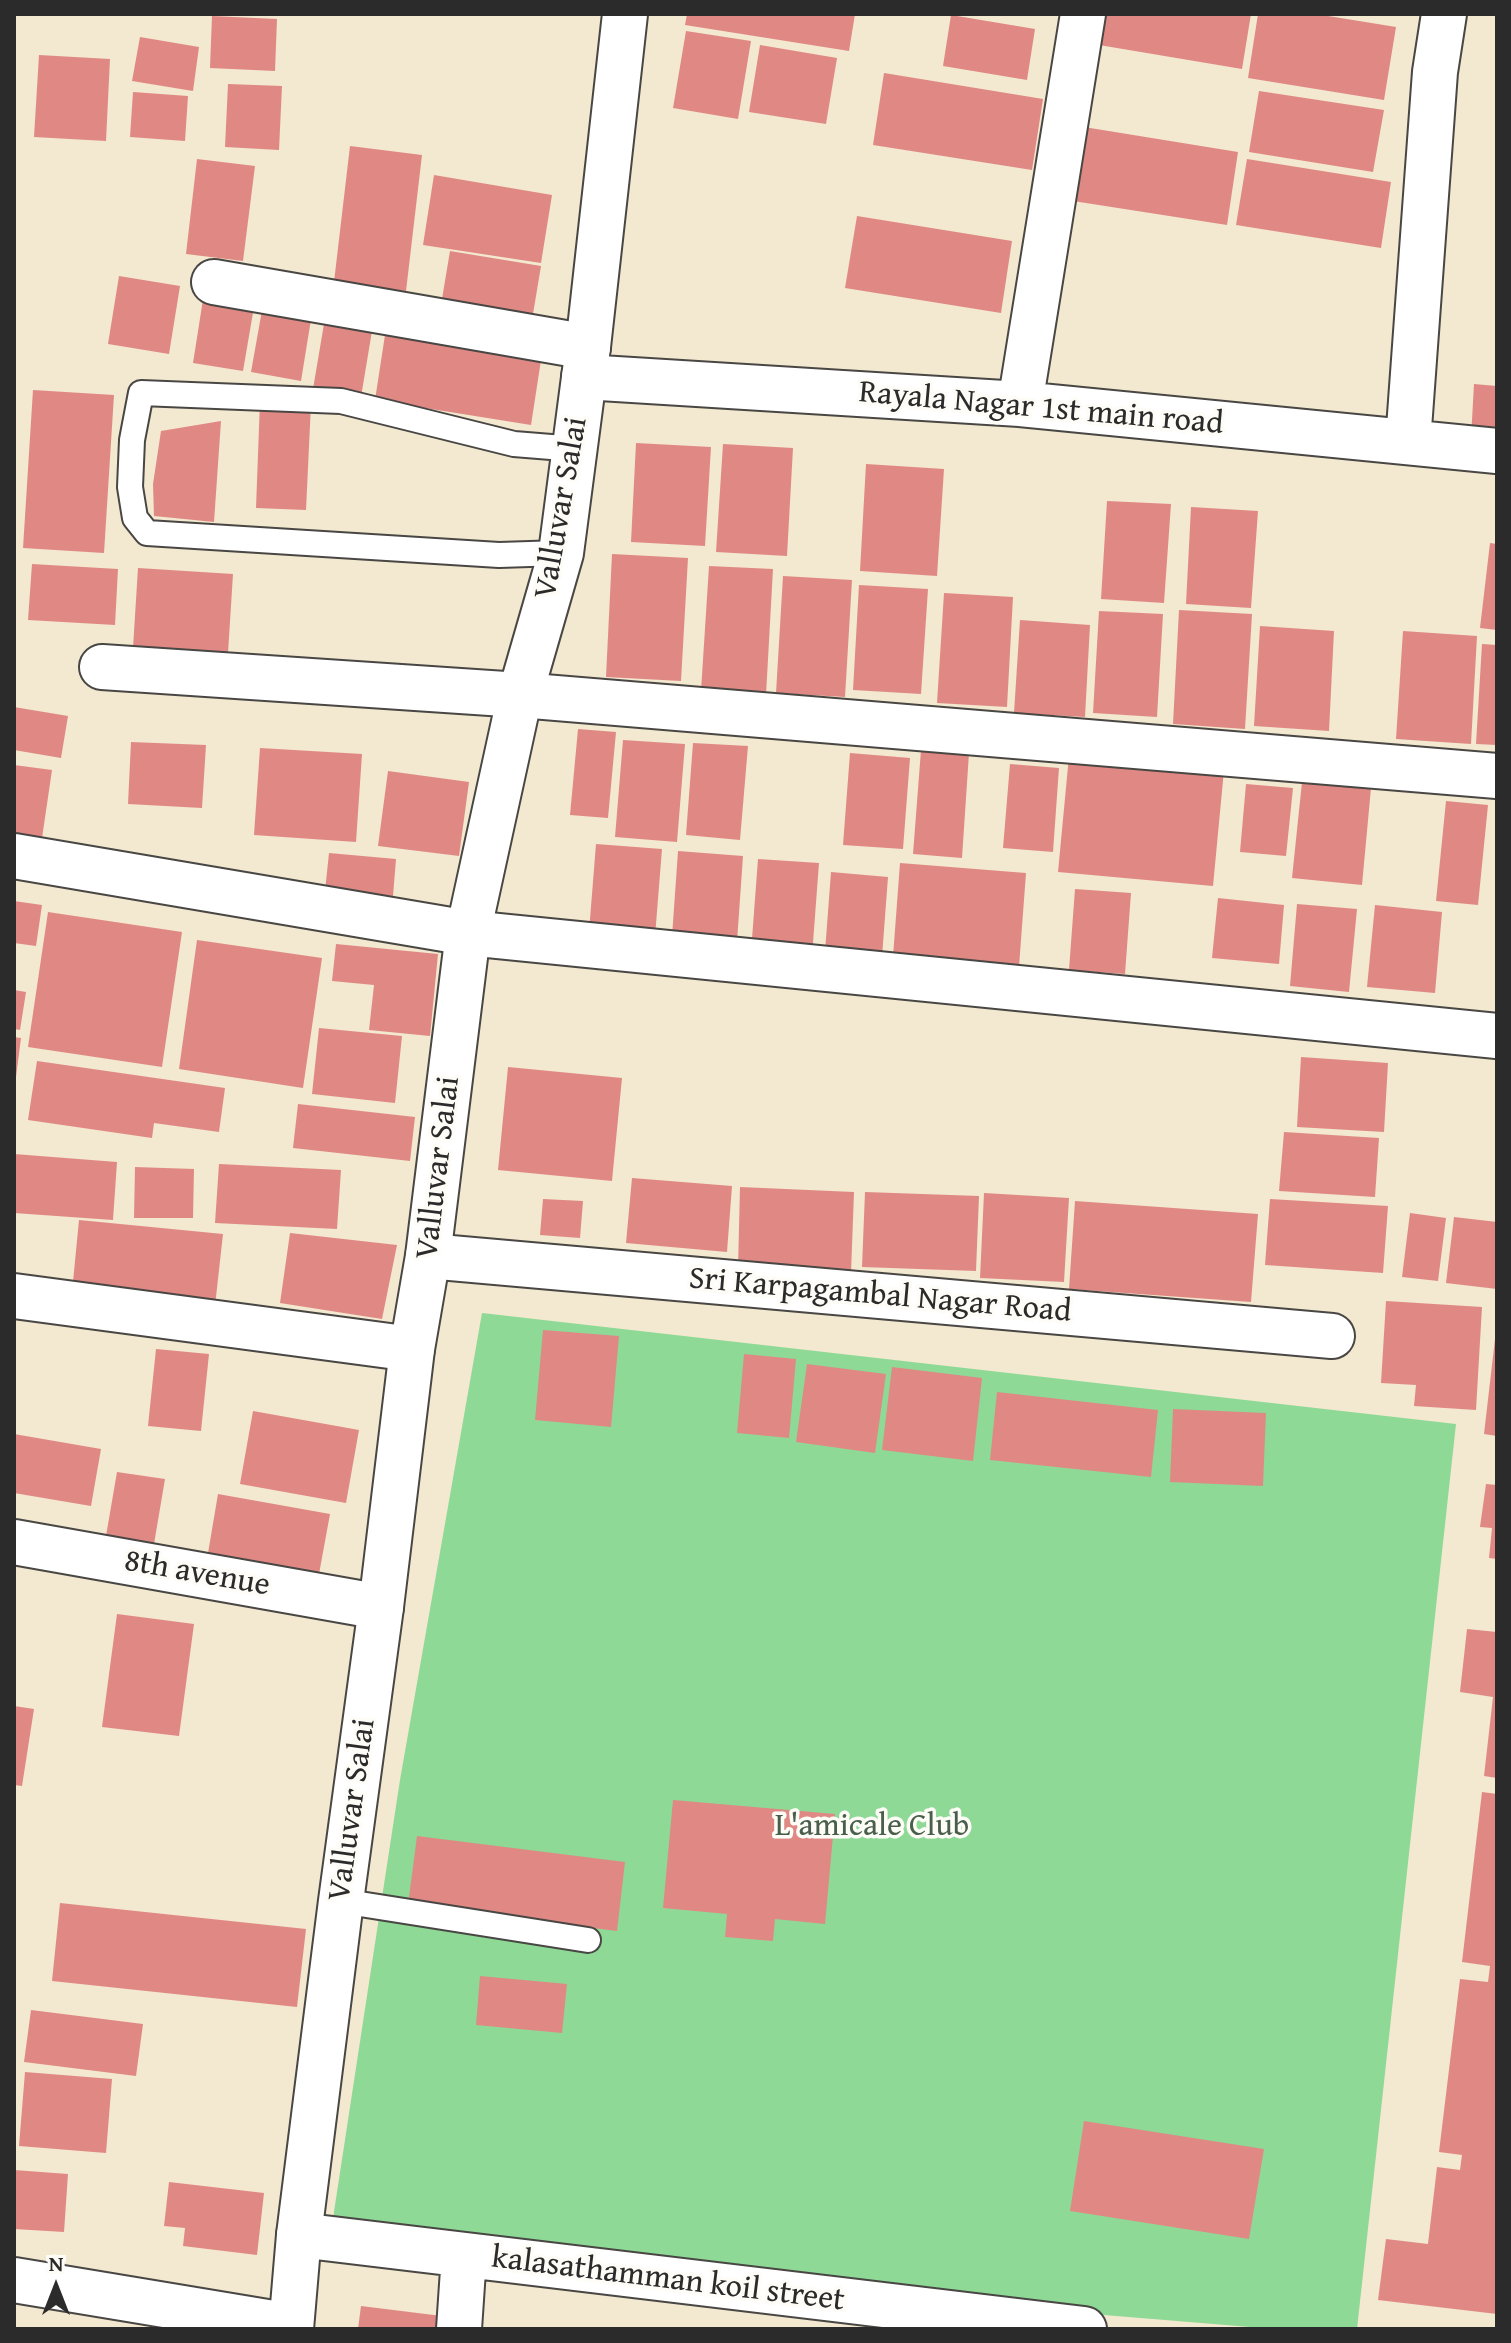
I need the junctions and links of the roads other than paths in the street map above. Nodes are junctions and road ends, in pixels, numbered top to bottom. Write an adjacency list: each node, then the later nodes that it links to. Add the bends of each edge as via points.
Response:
1 (625, 14): 5 (street, Valluvar Salai)
2 (1083, 14): 6 (street)
3 (1444, 14): 7 (street, via 1435,72)
4 (214, 282): 5 (street, Rayala Nagar 1st main road)
5 (586, 362): 6 (street, Rayala Nagar 1st main road); 8 (street, Valluvar Salai)
6 (1020, 404): 7 (street, Rayala Nagar 1st main road)
7 (1408, 442): 9 (street, Rayala Nagar 1st main road)
8 (576, 449): 10 (street, Valluvar Salai); 10 (lane, via 514,444 341,401 141,393 132,440 135,518 147,533 499,555)
9 (1497, 451)
10 (561, 553): 12 (street, Valluvar Salai)
11 (102, 667): 12 (street)
12 (520, 695): 13 (street); 15 (street, Valluvar Salai)
13 (1497, 776)
14 (14, 856): 15 (street)
15 (468, 933): 16 (street); 17 (street, Valluvar Salai)
16 (1497, 1036)
17 (428, 1256): 19 (street, Sri Karpagambal Nagar Road); 20 (street, Valluvar Salai)
18 (14, 1296): 20 (street)
19 (1332, 1336)
20 (412, 1349): 22 (street, Valluvar Salai)
21 (14, 1542): 22 (street, 8th avenue)
22 (381, 1607): 23 (street, Valluvar Salai)
23 (341, 1901): 24 (lane); 25 (street, Valluvar Salai)
24 (588, 1940)
25 (299, 2235): 26 (street, kalasathamman koil street); 28 (street, Valluvar Salai)
26 (464, 2255): 29 (street); 30 (street, kalasathamman koil street)
27 (14, 2280): 28 (street)
28 (291, 2328)
29 (459, 2329)
30 (1084, 2329)

